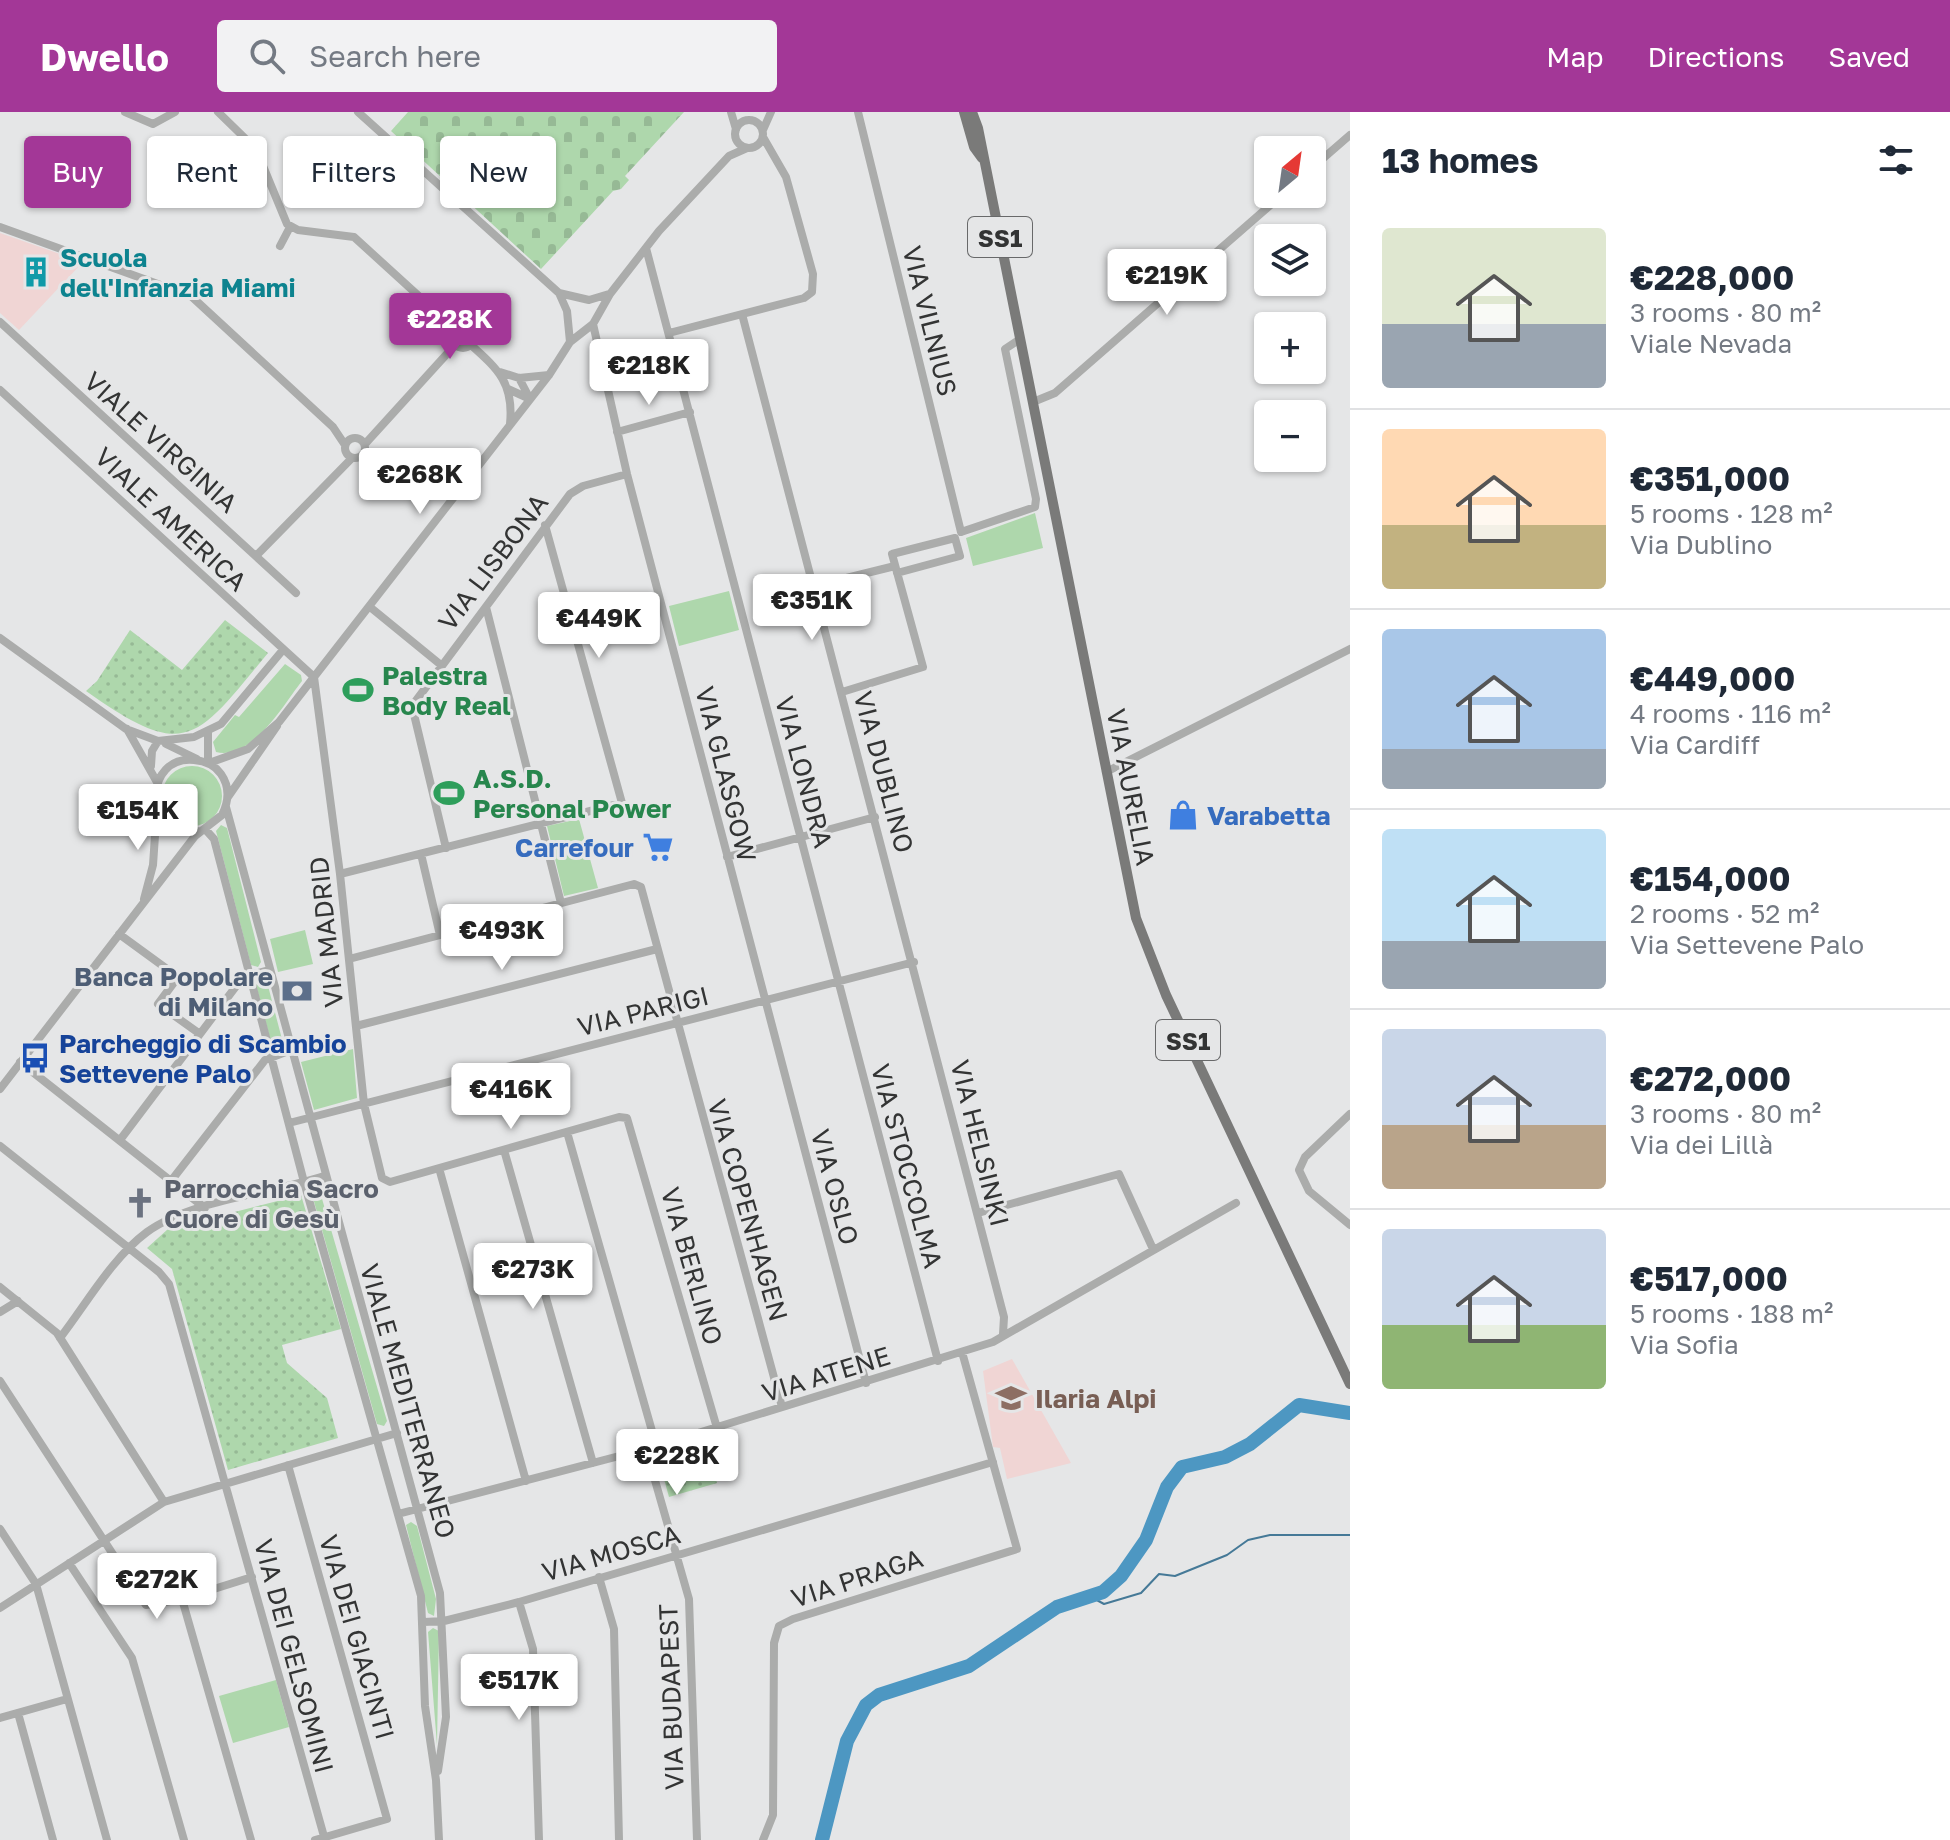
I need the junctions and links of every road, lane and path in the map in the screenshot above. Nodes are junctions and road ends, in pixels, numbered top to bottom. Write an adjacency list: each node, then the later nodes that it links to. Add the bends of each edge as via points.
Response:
1 (125, 112): 2 (street, via 153,124)
2 (175, 112)
3 (218, 112): 22 (street, via 258,152)
4 (358, 112): 25 (street)
5 (733, 112): 10 (street); 11 (street)
6 (770, 112): 10 (street); 12 (street)
7 (858, 112): 55 (street, VIA VILNIUS)
8 (964, 112): 19 (main road, VIA AURELIA / SS1, via 974,147)
9 (972, 112): 19 (main road, VIA AURELIA / SS1)
10 (749, 120): 11 (street); 12 (street)
11 (736, 129): 14 (street)
12 (763, 134): 15 (street); 16 (street)
13 (1350, 135): 18 (street)
14 (736, 140): 15 (street); 17 (street)
15 (751, 148): 16 (street); 17 (street)
16 (771, 154): 29 (street, via 786,177 814,288 808,296)
17 (729, 156): 24 (street)
18 (1326, 156)
19 (984, 160): 35 (main road, VIA AURELIA / SS1)
20 (1267, 208): 45 (street, via 1055,393)
21 (0, 227): 48 (street, via 193,297)
22 (290, 227): 23 (street); 33 (street, via 353,237)
23 (280, 246)
24 (646, 248): 26 (street); 34 (street, VIA LONDRA)
25 (559, 293): 27 (street); 30 (street)
26 (610, 294): 28 (street); 32 (street)
27 (577, 299): 28 (street); 30 (street)
28 (589, 300): 32 (street, via 596,307)
29 (742, 314): 34 (street); 58 (street, VIA DUBLINO)
30 (568, 315): 32 (street, via 574,326); 36 (street)
31 (0, 322): 56 (street, VIALE VIRGINIA)
32 (592, 323): 36 (street); 49 (street, VIA GLASGOW)
33 (455, 329): 37 (street); 38 (street, via 471,329)
34 (669, 333): 46 (street, VIA LONDRA)
35 (1020, 339): 45 (main road, VIA AURELIA / SS1); 55 (street, via 1005,349 1035,507)
36 (570, 342): 40 (street)
37 (455, 345): 38 (street); 50 (street, via 376,431)
38 (471, 345): 39 (street)
39 (500, 372): 41 (street); 42 (street)
40 (549, 375): 41 (street); 44 (street)
41 (519, 378): 44 (street)
42 (508, 389): 44 (street); 47 (street)
43 (0, 390): 64 (street, VIALE AMERICA)
44 (530, 399): 47 (street)
45 (1033, 402): 74 (main road, VIA AURELIA / SS1)
46 (690, 412): 49 (street); 82 (street, VIA LONDRA)
47 (510, 425): 60 (street)
48 (333, 427): 50 (street); 51 (street)
49 (617, 432): 53 (street, VIA GLASGOW)
50 (359, 440): 51 (street); 52 (street, via 362,456)
51 (345, 445): 52 (street)
52 (352, 458): 56 (street)
53 (627, 474): 54 (street, VIA LISBONA, via 574,490); 85 (street, VIA GLASGOW)
54 (545, 525): 61 (street, VIA LISBONA); 80 (street, via 622,803)
55 (958, 535): 57 (street, via 892,554); 57 (street, via 960,556)
56 (256, 556): 59 (street, VIALE VIRGINIA)
57 (896, 569): 58 (street); 67 (street, via 923,667)
58 (814, 586): 67 (street, VIA DUBLINO)
59 (296, 593)
60 (370, 607): 65 (street); 66 (street)
61 (486, 607): 65 (street, VIA LISBONA); 80 (street)
62 (0, 638): 69 (street)
63 (1350, 649): 74 (street)
64 (282, 651): 66 (street, VIALE AMERICA); 70 (street, via 222,723)
65 (441, 665): 83 (street, VIA LISBONA, via 411,713)
66 (314, 677): 68 (street); 86 (street, VIA MADRID)
67 (842, 692): 79 (street, VIA DUBLINO)
68 (279, 722): 72 (street, via 252,747); 76 (street)
69 (126, 729): 71 (street); 73 (street)
70 (208, 732): 71 (street); 72 (street)
71 (158, 741): 72 (street); 73 (street)
72 (205, 762): 75 (street, via 178,762); 76 (street, via 223,777)
73 (151, 769): 75 (street)
74 (1106, 772): 130 (main road, VIA AURELIA / SS1, via 1127,885 1149,956)
75 (158, 784): 77 (street)
76 (228, 797): 78 (street)
77 (157, 805): 81 (street, via 169,824); 88 (street, via 151,874)
78 (226, 807): 81 (street, via 217,822); 94 (street, VIALE MEDITERRANEO)
79 (875, 817): 82 (street); 93 (street, VIA DUBLINO)
80 (540, 823): 83 (street); 87 (street)
81 (203, 830): 88 (street); 95 (street, VIALE MEDITERRANEO, via 214,839)
82 (801, 838): 85 (street); 96 (street, VIA LONDRA)
83 (446, 848): 84 (street)
84 (421, 854): 86 (street); 90 (street)
85 (727, 857): 97 (street, VIA GLASGOW)
86 (340, 874): 92 (street, VIA MADRID)
87 (561, 903): 90 (street); 91 (street, VIA COPENHAGEN, via 639,885)
88 (142, 904): 89 (street)
89 (119, 934): 100 (street, via 178,977 158,1004); 103 (street)
90 (440, 935): 92 (street)
91 (657, 949): 98 (street, VIA COPENHAGEN); 99 (street)
92 (349, 959): 99 (street, VIA MADRID)
93 (914, 962): 96 (street, VIA PARIGI); 119 (street, VIA HELSINKI)
94 (269, 970): 95 (street); 101 (street, VIALE MEDITERRANEO)
95 (248, 976): 100 (street); 102 (street, VIALE MEDITERRANEO)
96 (838, 981): 97 (street, VIA PARIGI); 129 (street, VIA STOCCOLMA)
97 (765, 1000): 98 (street, VIA PARIGI); 132 (street, VIA OSLO)
98 (675, 1023): 105 (street, VIA PARIGI); 134 (street, VIA COPENHAGEN)
99 (356, 1026): 105 (street, VIA MADRID)
100 (200, 1034): 110 (street)
101 (291, 1050): 102 (street); 107 (street, VIALE MEDITERRANEO)
102 (271, 1056): 108 (street, VIALE MEDITERRANEO); 115 (street)
103 (20, 1062): 104 (street); 110 (street)
104 (0, 1089)
105 (364, 1104): 107 (street, VIA PARIGI); 113 (street, VIA MADRID, via 384,1181)
106 (1350, 1114): 120 (street, via 1307,1155 1299,1170 1309,1191)
107 (310, 1118): 108 (street, VIA PARIGI); 114 (street, VIALE MEDITERRANEO)
108 (289, 1123): 116 (street, VIALE MEDITERRANEO)
109 (567, 1132): 112 (street); 135 (street, VIA BERLINO, via 626,1117); 138 (street)
110 (120, 1140): 115 (street)
111 (0, 1146): 121 (street, VIA DEI GELSOMINI)
112 (504, 1150): 113 (street); 141 (street)
113 (439, 1168): 143 (street)
114 (324, 1176): 116 (street); 136 (street, VIALE MEDITERRANEO)
115 (171, 1181): 118 (street)
116 (304, 1182): 118 (street); 137 (street, VIALE MEDITERRANEO)
117 (1236, 1203): 122 (street, VIA ATENE)
118 (205, 1208): 121 (street, via 160,1224)
119 (978, 1213): 122 (street, via 1119,1174); 126 (street, VIA HELSINKI, via 1004,1317)
120 (1350, 1225)
121 (130, 1248): 127 (street); 144 (street, VIA DEI GELSOMINI, via 169,1284)
122 (1153, 1249): 126 (street, VIA ATENE)
123 (0, 1287): 124 (street)
124 (18, 1301): 125 (street); 127 (street)
125 (0, 1312)
126 (1003, 1334): 128 (street, VIA ATENE)
127 (60, 1338): 145 (street)
128 (962, 1352): 129 (street, VIA ATENE); 140 (street)
129 (938, 1361): 132 (street, VIA ATENE)
130 (1345, 1363): 133 (main road, VIA AURELIA / SS1)
131 (0, 1381): 149 (street)
132 (866, 1383): 134 (street, VIA ATENE)
133 (1350, 1384)
134 (782, 1407): 135 (street, VIA ATENE)
135 (717, 1428): 138 (street, VIA ATENE)
136 (397, 1433): 137 (street); 146 (street, VIALE MEDITERRANEO)
137 (377, 1438): 142 (street); 147 (street, VIALE MEDITERRANEO)
138 (656, 1445): 139 (street, VIA ATENE)
139 (646, 1449): 141 (street, VIA ATENE); 150 (street, VIA BUDAPEST)
140 (993, 1462): 150 (street, VIA MOSCA); 173 (street, VIA PRAGA, via 1017,1549 779,1626 774,1643 773,1815)
141 (593, 1463): 143 (street, VIA ATENE)
142 (288, 1465): 144 (street); 164 (street, VIA DEI GIACINTI, via 387,1819)
143 (526, 1481): 146 (street, VIA ATENE)
144 (226, 1483): 145 (street); 152 (street, VIA DEI GELSOMINI)
145 (164, 1502): 149 (street)
146 (418, 1508): 147 (street, VIA ATENE); 158 (street, VIALE MEDITERRANEO)
147 (398, 1514): 159 (street, VIALE MEDITERRANEO)
148 (0, 1529): 154 (street)
149 (103, 1541): 151 (street); 155 (street, via 146,1605)
150 (677, 1555): 153 (street, VIA MOSCA); 172 (street, VIA BUDAPEST, via 689,1603)
151 (69, 1563): 154 (street); 167 (street, via 132,1658)
152 (252, 1577): 155 (street); 164 (street, VIA DEI GELSOMINI)
153 (599, 1577): 156 (street, VIA MOSCA); 171 (street, via 614,1634)
154 (36, 1584): 157 (street); 160 (street)
155 (182, 1599): 168 (street)
156 (519, 1602): 158 (street, VIA MOSCA); 170 (street, via 533,1649)
157 (0, 1608)
158 (444, 1621): 159 (street, VIA MOSCA); 163 (street, VIALE MEDITERRANEO, via 446,1717)
159 (424, 1622): 163 (street, VIALE MEDITERRANEO, via 425,1706)
160 (67, 1699): 161 (street); 166 (street)
161 (18, 1713): 162 (street); 165 (street)
162 (0, 1718)
163 (436, 1780): 169 (street, VIALE MEDITERRANEO)
164 (321, 1839)
165 (53, 1840)
166 (107, 1840)
167 (184, 1840)
168 (251, 1840)
169 (439, 1840)
170 (539, 1840)
171 (619, 1840)
172 (697, 1840)
173 (763, 1840)

